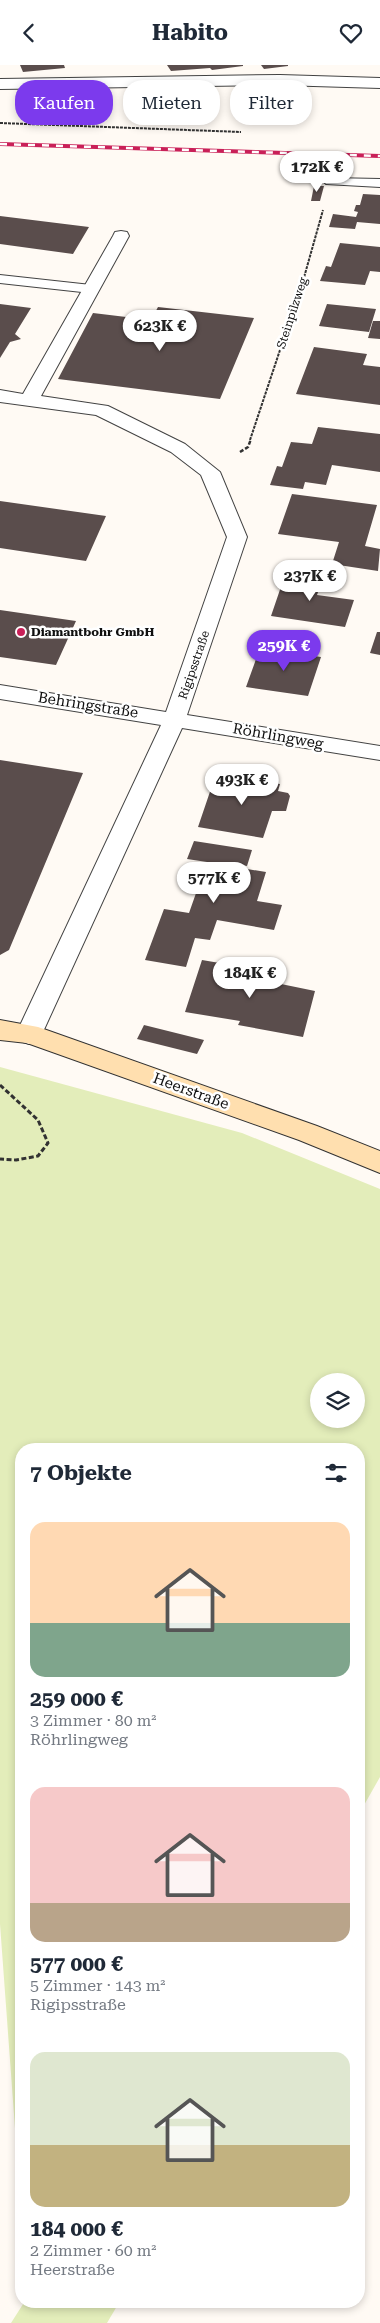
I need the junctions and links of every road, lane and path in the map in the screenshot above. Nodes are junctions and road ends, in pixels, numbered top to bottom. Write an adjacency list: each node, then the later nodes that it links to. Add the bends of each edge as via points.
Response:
1 (380, 83): 2 (street, via 280,80)
2 (0, 84)
3 (0, 123): 4 (path)
4 (241, 132)
5 (330, 182): 6 (lane); 12 (path, Steinpilzweg, via 303,281 248,447)
6 (380, 183)
7 (121, 236): 9 (street)
8 (0, 279): 9 (lane)
9 (91, 289): 11 (street)
10 (0, 396): 11 (street)
11 (29, 400): 12 (street, via 101,410 178,448)
12 (210, 472): 14 (street, Rigipsstraße, via 237,537)
13 (0, 692): 14 (street, Behringstraße)
14 (175, 719): 15 (street, Röhrlingweg); 17 (street, Rigipsstraße)
15 (380, 753)
16 (0, 1030): 17 (street, Heerstraße)
17 (29, 1034): 20 (street, Heerstraße, via 308,1133)
18 (0, 1085): 19 (path, via 38,1120 48,1143 38,1156)
19 (0, 1159)
20 (380, 1162)

